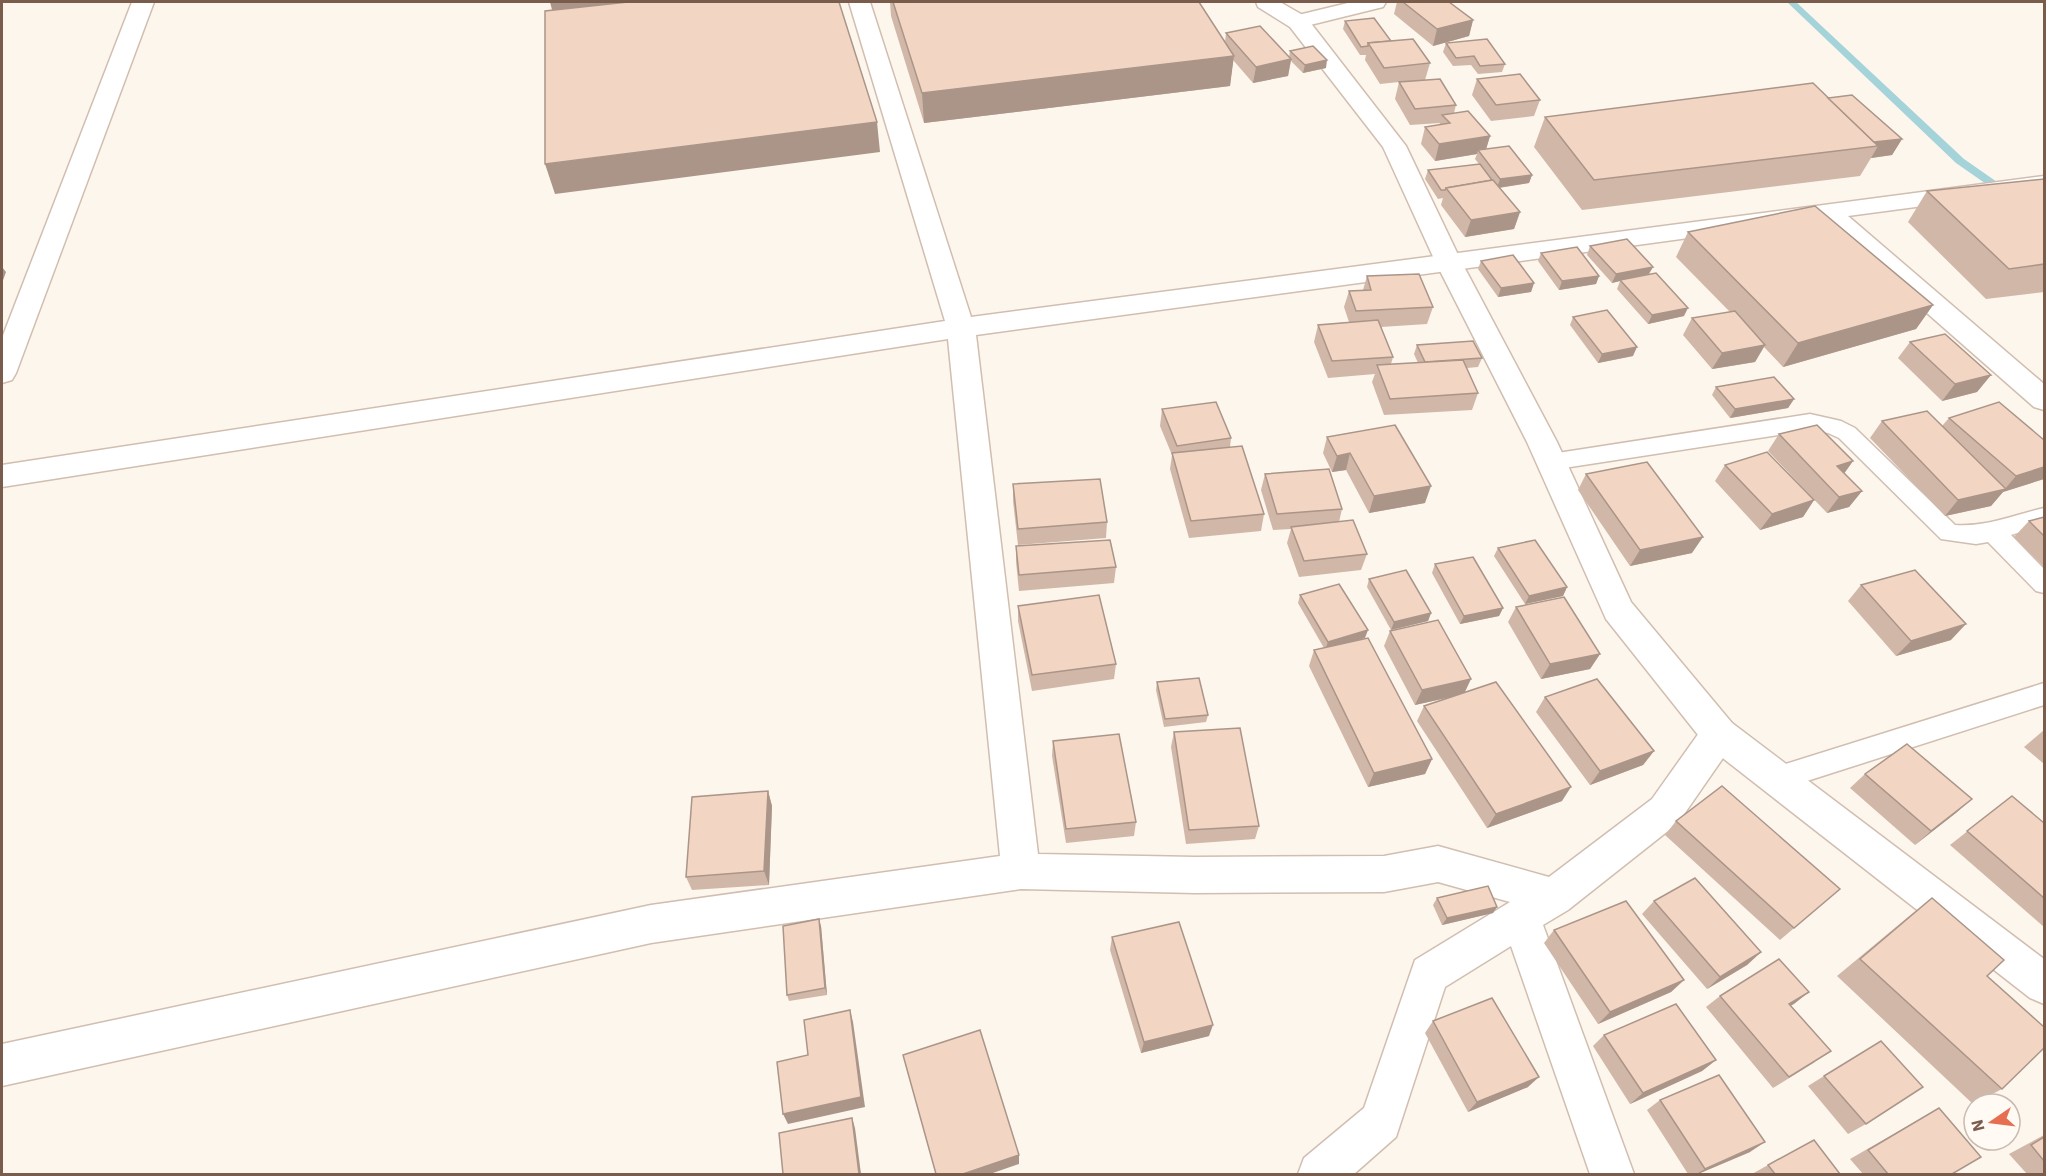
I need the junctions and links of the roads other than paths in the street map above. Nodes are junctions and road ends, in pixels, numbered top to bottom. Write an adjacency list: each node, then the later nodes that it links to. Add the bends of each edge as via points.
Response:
1 (143, 2): 10 (street)
2 (859, 2): 9 (street)
3 (1266, 2): 5 (street)
4 (1375, 2): 5 (street)
5 (1298, 22): 8 (street, via 1394,146)
6 (2044, 183): 7 (street)
7 (1827, 212): 8 (street); 11 (street)
8 (1448, 261): 9 (street); 12 (street)
9 (961, 328): 13 (street); 20 (street)
10 (2, 373)
11 (2044, 400)
12 (1551, 462): 15 (lane, via 1810,422 1847,432 1949,533); 18 (street, via 1618,610)
13 (2, 476)
14 (2044, 516): 15 (lane)
15 (1993, 532): 16 (lane)
16 (2044, 584)
17 (2044, 694): 19 (lane)
18 (1719, 734): 19 (street); 21 (street, via 1665,811)
19 (1776, 779): 22 (street)
20 (1021, 871): 21 (street, via 1384,874 1438,864); 23 (street, via 651,924)
21 (1537, 908): 24 (street, via 1429,974 1381,1122); 25 (street)
22 (2044, 984)
23 (2, 1065)
24 (1320, 1174)
25 (1612, 1174)

